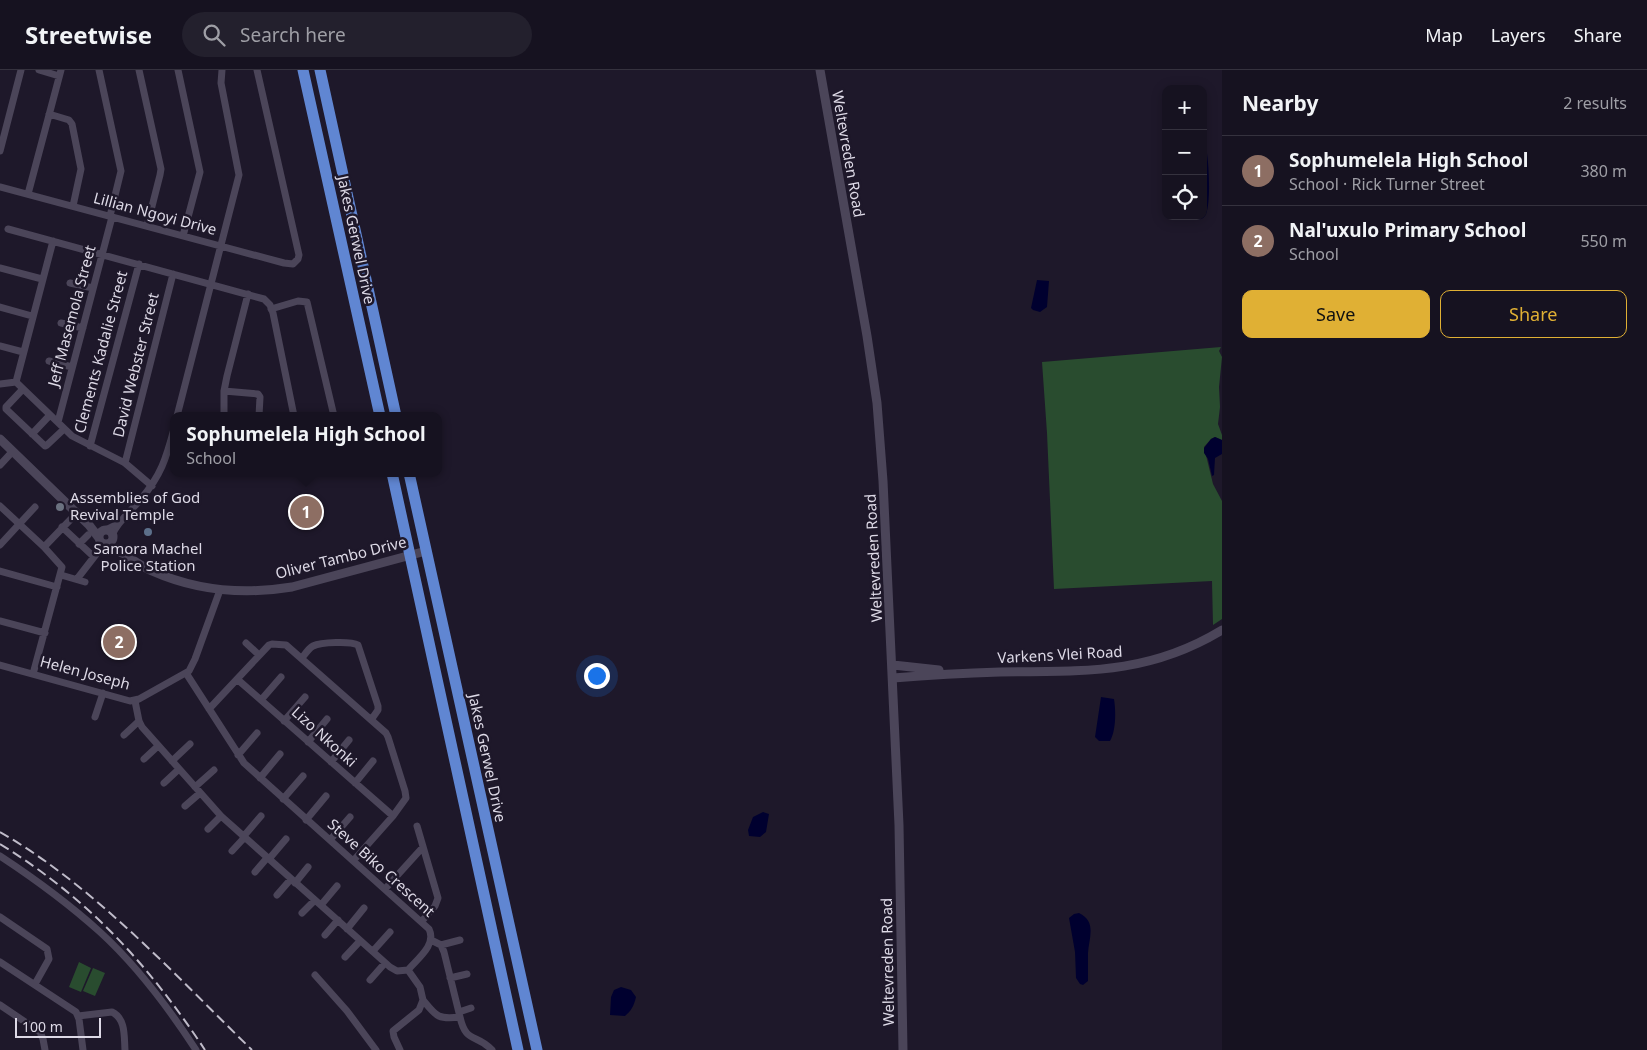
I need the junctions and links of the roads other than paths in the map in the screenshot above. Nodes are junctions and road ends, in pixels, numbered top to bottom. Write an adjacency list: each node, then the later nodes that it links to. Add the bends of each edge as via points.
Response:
1 (21, 70): 13 (street)
2 (39, 70): 11 (street)
3 (99, 70): 17 (street, Jeff Masemola Street, via 121,172)
4 (139, 70): 18 (street, via 161,169)
5 (178, 70): 20 (street, via 200,172)
6 (222, 70): 22 (street, via 221,83 239,175)
7 (257, 70): 22 (street, via 299,255 293,264 289,264)
8 (303, 70): 50 (highway, Jakes Gerwel Drive)
9 (320, 70): 51 (highway, Jakes Gerwel Drive)
10 (820, 70): 91 (street, Weltevreden Road, via 877,403)
11 (60, 73): 12 (street)
12 (49, 114): 15 (street); 16 (street, via 72,124 82,169)
13 (0, 151)
14 (0, 187): 15 (street, Lillian Ngoyi Drive)
15 (28, 194): 16 (street, Lillian Ngoyi Drive)
16 (73, 206): 17 (street, Lillian Ngoyi Drive)
17 (111, 216): 18 (street, Lillian Ngoyi Drive); 23 (street, Jeff Masemola Street)
18 (147, 226): 20 (street, Lillian Ngoyi Drive)
19 (8, 229): 21 (street)
20 (183, 236): 22 (street, Lillian Ngoyi Drive)
21 (53, 241): 23 (street); 27 (street)
22 (221, 246): 29 (street, Lillian Ngoyi Drive)
23 (102, 254): 24 (street); 30 (street, Jeff Masemola Street)
24 (139, 264): 26 (street); 57 (street, Clements Kadalie Street)
25 (0, 268): 27 (street)
26 (173, 274): 29 (street); 60 (street, David Webster Street)
27 (42, 278): 34 (street)
28 (70, 283): 30 (street)
29 (211, 284): 31 (street); 45 (street, Lillian Ngoyi Drive)
30 (93, 288): 36 (street, Jeff Masemola Street)
31 (248, 294): 33 (street, via 267,301); 44 (street)
32 (0, 307): 34 (street)
33 (272, 309): 48 (street); 49 (street, via 298,301 307,302)
34 (32, 316): 38 (street)
35 (61, 323): 36 (street)
36 (83, 328): 40 (street, Jeff Masemola Street)
37 (0, 346): 38 (street)
38 (23, 352): 41 (street)
39 (49, 361): 40 (street)
40 (72, 367): 53 (street, Jeff Masemola Street)
41 (16, 382): 42 (street); 43 (street)
42 (0, 384)
43 (23, 389): 52 (street); 55 (street, via 5,408)
44 (224, 391): 46 (street); 47 (street, via 258,394)
45 (178, 412)
46 (224, 412)
47 (259, 412)
48 (293, 412)
49 (333, 412)
50 (379, 412)
51 (395, 412)
52 (50, 415): 53 (street); 55 (street)
53 (58, 422): 54 (street)
54 (64, 429): 55 (street, via 46,446); 57 (street)
55 (32, 434)
56 (0, 439): 58 (street)
57 (90, 446): 60 (street)
58 (13, 451): 61 (street); 71 (street)
59 (170, 455): 64 (street)
60 (125, 463): 64 (street)
61 (0, 465)
62 (393, 477): 76 (highway, Jakes Gerwel Drive)
63 (410, 477): 75 (highway, Jakes Gerwel Drive)
64 (152, 486): 71 (street)
65 (0, 506): 68 (street)
66 (36, 507): 68 (street)
67 (71, 519): 69 (street)
68 (19, 524): 73 (street); 74 (street)
69 (62, 527): 72 (street); 74 (street)
70 (88, 535): 72 (street)
71 (106, 538): 77 (street); 83 (street, Oliver Tambo Drive, via 120,552 151,570 172,579)
72 (80, 544): 77 (street)
73 (0, 545)
74 (44, 547): 79 (street, via 61,565)
75 (426, 551): 76 (street, Oliver Tambo Drive); 190 (highway, Jakes Gerwel Drive)
76 (409, 555): 83 (street, Oliver Tambo Drive, via 292,587 257,591); 189 (highway, Jakes Gerwel Drive)
77 (94, 557): 80 (street)
78 (0, 572): 82 (street)
79 (61, 574): 80 (street); 82 (street)
80 (77, 579): 81 (street)
81 (85, 582)
82 (57, 587): 86 (street)
83 (220, 590): 92 (street, via 195,659)
84 (0, 621): 86 (street)
85 (1222, 630): 93 (street, Varkens Vlei Road, via 1171,655 1123,667)
86 (45, 633): 94 (street)
87 (246, 643): 88 (street)
88 (259, 655): 89 (street, via 268,645 284,644); 98 (street)
89 (302, 658): 107 (street); 107 (street, via 319,644 358,644 378,706)
90 (0, 665): 94 (street, Helen Joseph)
91 (893, 665): 93 (street, Varkens Vlei Road); 97 (street, Weltevreden Road)
92 (186, 673): 103 (street, Helen Joseph); 104 (street, Steve Biko Crescent)
93 (952, 673): 95 (street, Varkens Vlei Road)
94 (33, 674): 99 (street, Helen Joseph)
95 (921, 676): 97 (street, Varkens Vlei Road); 102 (street, via 900,686)
96 (281, 677): 101 (street)
97 (893, 678): 102 (street, Weltevreden Road)
98 (237, 679): 101 (street, Lizo Nkonki); 104 (street)
99 (103, 693): 103 (street, Helen Joseph); 105 (street)
100 (305, 697): 108 (street)
101 (261, 700): 108 (street, Lizo Nkonki)
102 (894, 700): 191 (street, Weltevreden Road)
103 (135, 701): 109 (street)
104 (209, 709): 117 (street, Steve Biko Crescent)
105 (95, 717)
106 (327, 719): 113 (street)
107 (371, 720): 134 (street, via 387,735 405,791 405,801)
108 (284, 721): 113 (street, Lizo Nkonki)
109 (139, 722): 111 (street); 115 (street)
110 (257, 733): 117 (street)
111 (124, 735)
112 (349, 740): 121 (street)
113 (308, 742): 121 (street, Lizo Nkonki)
114 (190, 744): 119 (street)
115 (158, 746): 118 (street); 119 (street)
116 (280, 754): 125 (street)
117 (238, 755): 125 (street, Steve Biko Crescent)
118 (144, 759)
119 (172, 761): 122 (street)
120 (373, 761): 127 (street)
121 (331, 762): 127 (street, Lizo Nkonki)
122 (179, 769): 126 (street); 128 (street)
123 (214, 770): 128 (street)
124 (303, 776): 130 (street)
125 (260, 778): 130 (street, Steve Biko Crescent)
126 (164, 782)
127 (355, 783): 134 (street, Lizo Nkonki)
128 (198, 790): 131 (street); 132 (street)
129 (326, 796): 136 (street)
130 (283, 799): 136 (street, Steve Biko Crescent)
131 (185, 806)
132 (221, 816): 138 (street); 139 (street)
133 (260, 816): 139 (street)
134 (393, 816): 146 (street)
135 (350, 817): 141 (street)
136 (306, 820): 141 (street, Steve Biko Crescent)
137 (417, 826): 142 (street)
138 (208, 830)
139 (243, 837): 143 (street); 145 (street)
140 (286, 839): 145 (street)
141 (330, 840): 146 (street, Steve Biko Crescent)
142 (423, 848): 151 (street); 159 (street, via 438,898)
143 (232, 851)
144 (0, 856): 185 (street, via 71,907 101,934 161,1001)
145 (268, 859): 148 (street); 149 (street)
146 (354, 862): 151 (street, Steve Biko Crescent)
147 (308, 867): 149 (street)
148 (255, 872)
149 (293, 881): 152 (street); 153 (street)
150 (337, 886): 154 (street)
151 (385, 889): 159 (street, Steve Biko Crescent)
152 (277, 895)
153 (315, 900): 154 (street); 156 (street)
154 (321, 906): 158 (street)
155 (364, 908): 160 (street)
156 (302, 913)
157 (0, 917): 176 (street, via 47,949 49,959)
158 (338, 920): 160 (street); 162 (street)
159 (422, 921): 163 (street, Steve Biko Crescent, via 429,929)
160 (347, 929): 165 (street)
161 (390, 932): 167 (street)
162 (324, 935)
163 (431, 940): 166 (street); 171 (street, Steve Biko Crescent)
164 (460, 940): 166 (street)
165 (360, 941): 167 (street); 168 (street)
166 (441, 945): 174 (street)
167 (372, 951): 170 (street)
168 (345, 957)
169 (0, 962): 176 (street)
170 (385, 963): 171 (street, via 397,971); 175 (street)
171 (408, 970): 177 (street, via 420,987)
172 (467, 974): 174 (street)
173 (315, 975): 186 (street)
174 (450, 978): 181 (street)
175 (370, 980)
176 (35, 984): 180 (street)
177 (423, 1000): 181 (street, via 441,1018); 187 (street, via 419,1010 393,1031)
178 (0, 1005): 182 (street, via 40,1032)
179 (471, 1008): 181 (street)
180 (78, 1016): 183 (street); 184 (street, via 117,1014 122,1022)
181 (457, 1016): 188 (street, via 468,1035)
182 (45, 1050)
183 (83, 1050)
184 (125, 1050)
185 (196, 1050)
186 (376, 1050)
187 (400, 1050)
188 (492, 1050)
189 (518, 1050)
190 (536, 1050)
191 (903, 1050)

